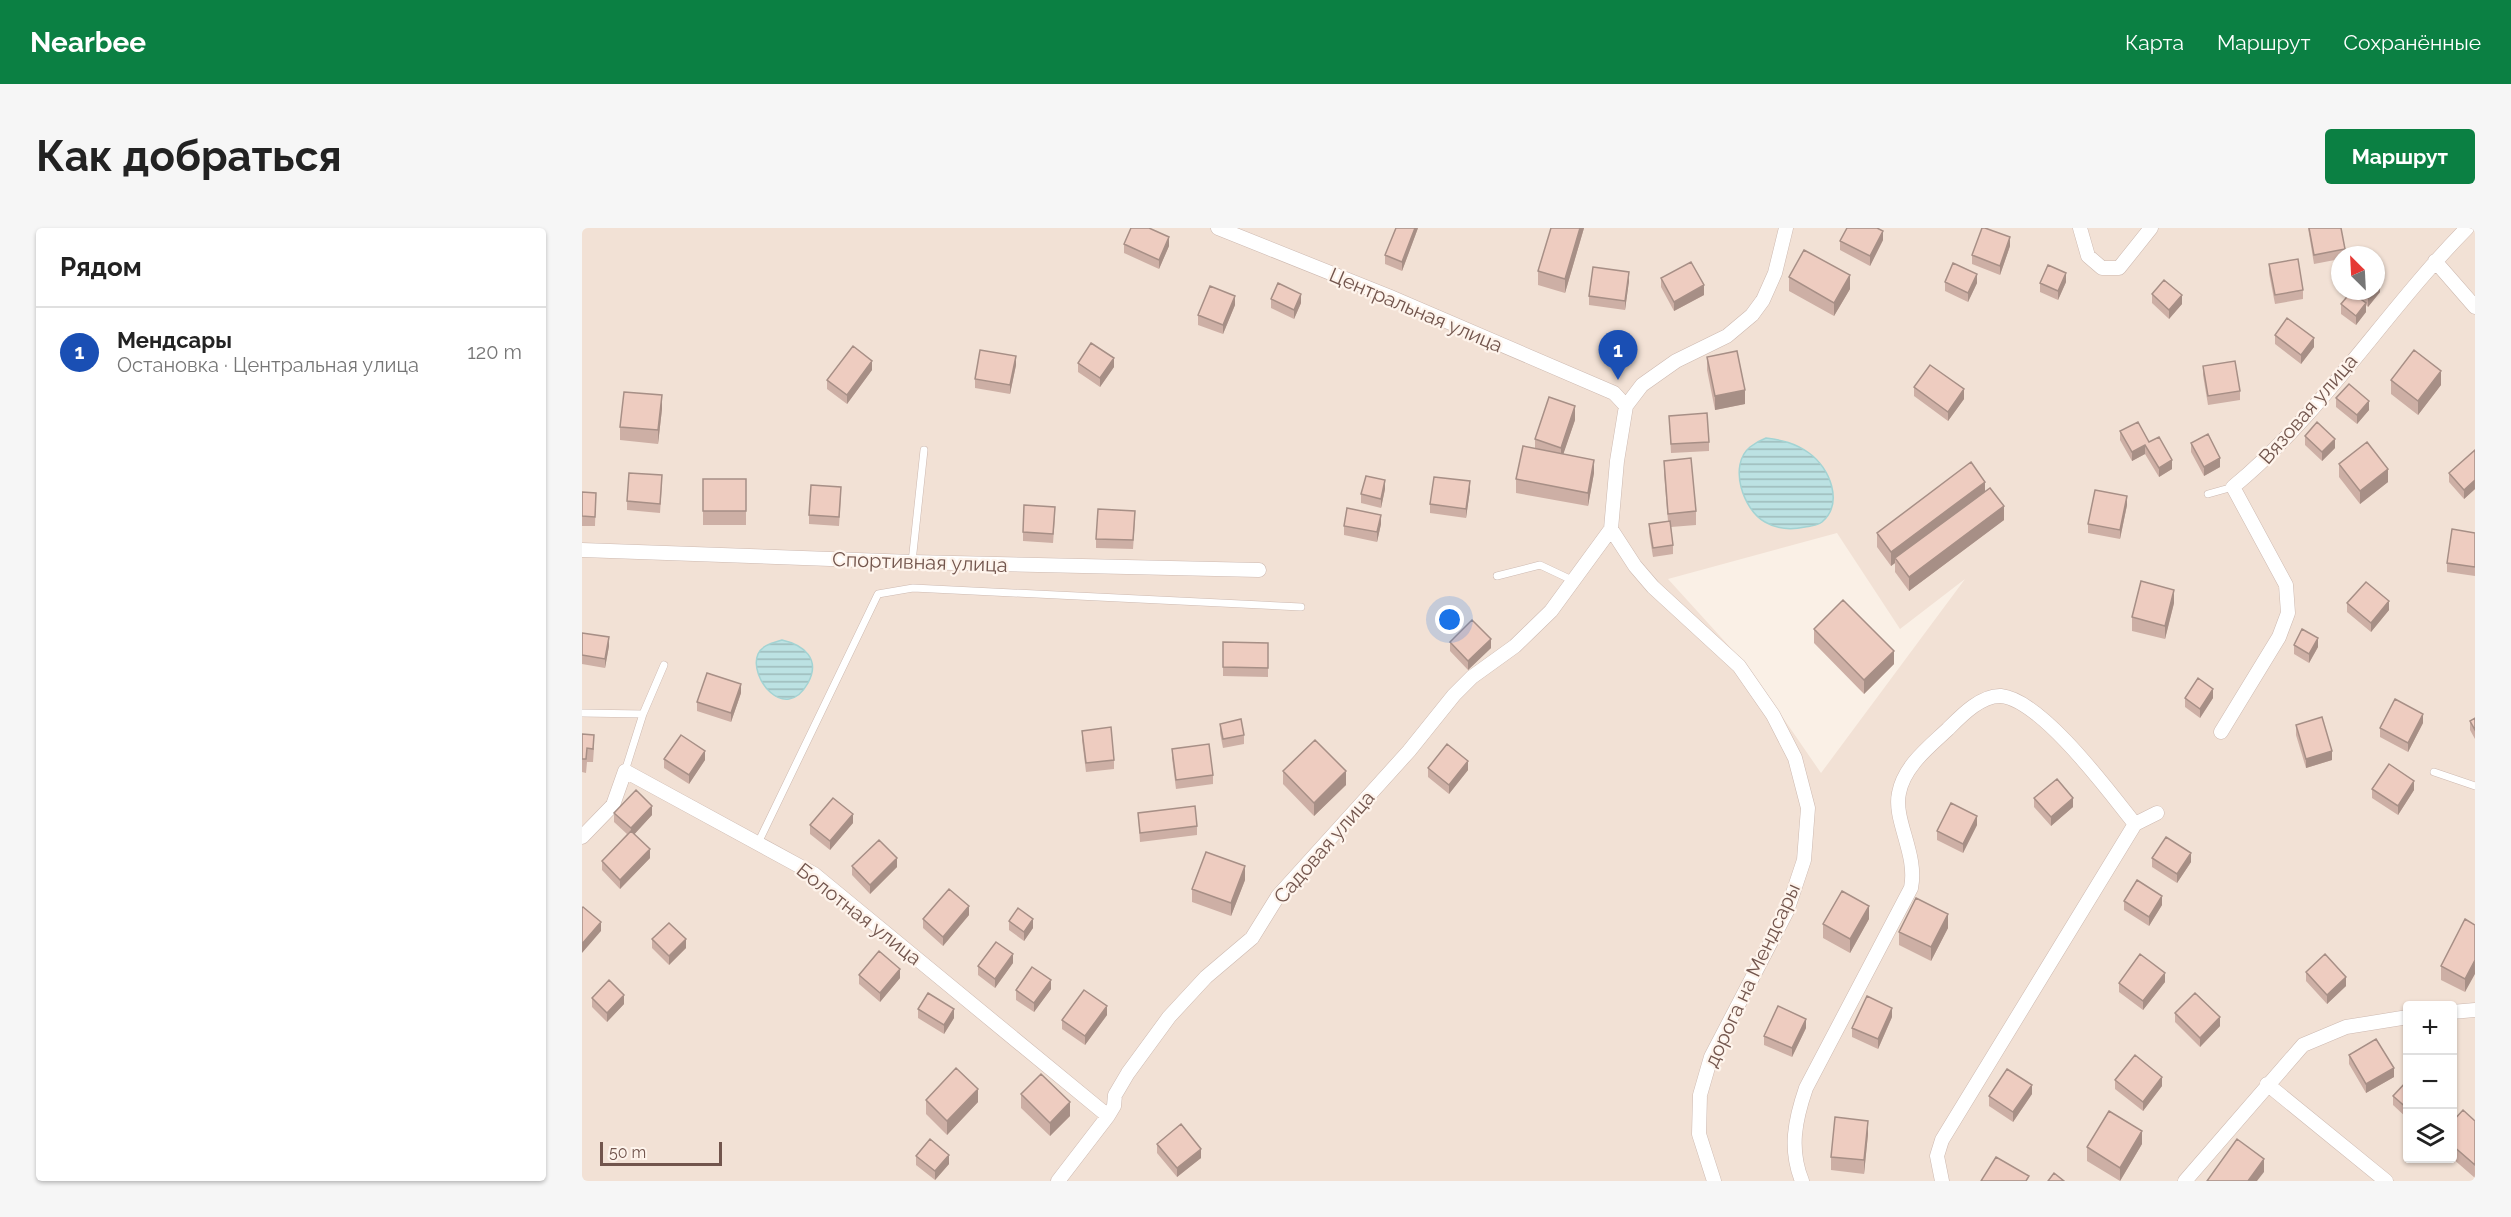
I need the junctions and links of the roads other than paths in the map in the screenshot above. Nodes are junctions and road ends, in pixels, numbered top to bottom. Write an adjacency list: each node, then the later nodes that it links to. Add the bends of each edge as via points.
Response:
1 (1218, 228): 8 (street, Центральная улица, via 1614,393)
2 (1786, 228): 8 (street, via 1775,273 1752,315 1727,336 1642,385)
3 (2080, 228): 4 (street, via 2088,256 2102,268 2119,268)
4 (2151, 228)
5 (2467, 228): 6 (street, Вязовая улица)
6 (2435, 261): 7 (street); 10 (street, Вязовая улица, via 2269,457)
7 (2475, 308)
8 (1626, 406): 12 (street)
9 (924, 450): 14 (lane)
10 (2233, 487): 11 (lane); 22 (street, via 2286,585 2288,613 2279,636)
11 (2208, 495)
12 (1611, 529): 17 (street, Садовая улица); 36 (street, дорога на Мендсары, via 1653,587 1739,666 1773,715 1795,758 1808,808 1804,860 1787,910 1711,1057 1700,1095 1700,1134)
13 (582, 550): 14 (street, Спортивная улица)
14 (912, 562): 15 (street, Спортивная улица)
15 (1258, 570)
16 (1497, 576): 17 (lane, via 1540,565)
17 (1574, 581): 34 (street, Садовая улица, via 1551,611 1515,646 1454,695 1409,751 1278,896 1252,938 1206,977 1169,1017 1128,1073)
18 (1301, 607): 29 (lane, via 913,588 878,594)
19 (664, 665): 21 (lane)
20 (582, 713): 21 (lane)
21 (643, 714): 23 (lane)
22 (2221, 732)
23 (626, 771): 28 (street, via 613,805); 29 (street, Болотная улица)
24 (2434, 772): 25 (lane)
25 (2475, 786)
26 (2157, 813): 27 (street)
27 (2135, 824): 37 (street, via 2084,760 2014,699 2000,696 1984,700 1964,713 1919,756 1898,796 1914,875 1911,888 1806,1088 1794,1123 1796,1165); 38 (street, via 1942,1140 1937,1156)
28 (582, 837)
29 (758, 843): 34 (street, Болотная улица, via 814,874)
30 (2475, 1010): 31 (street)
31 (2457, 1012)
32 (2403, 1018): 33 (street, via 2346,1027 2303,1045)
33 (2267, 1084): 39 (street); 40 (street)
34 (1108, 1116): 35 (street, Садовая улица)
35 (1058, 1181)
36 (1714, 1181)
37 (1802, 1181)
38 (1942, 1181)
39 (2185, 1181)
40 (2386, 1181)

